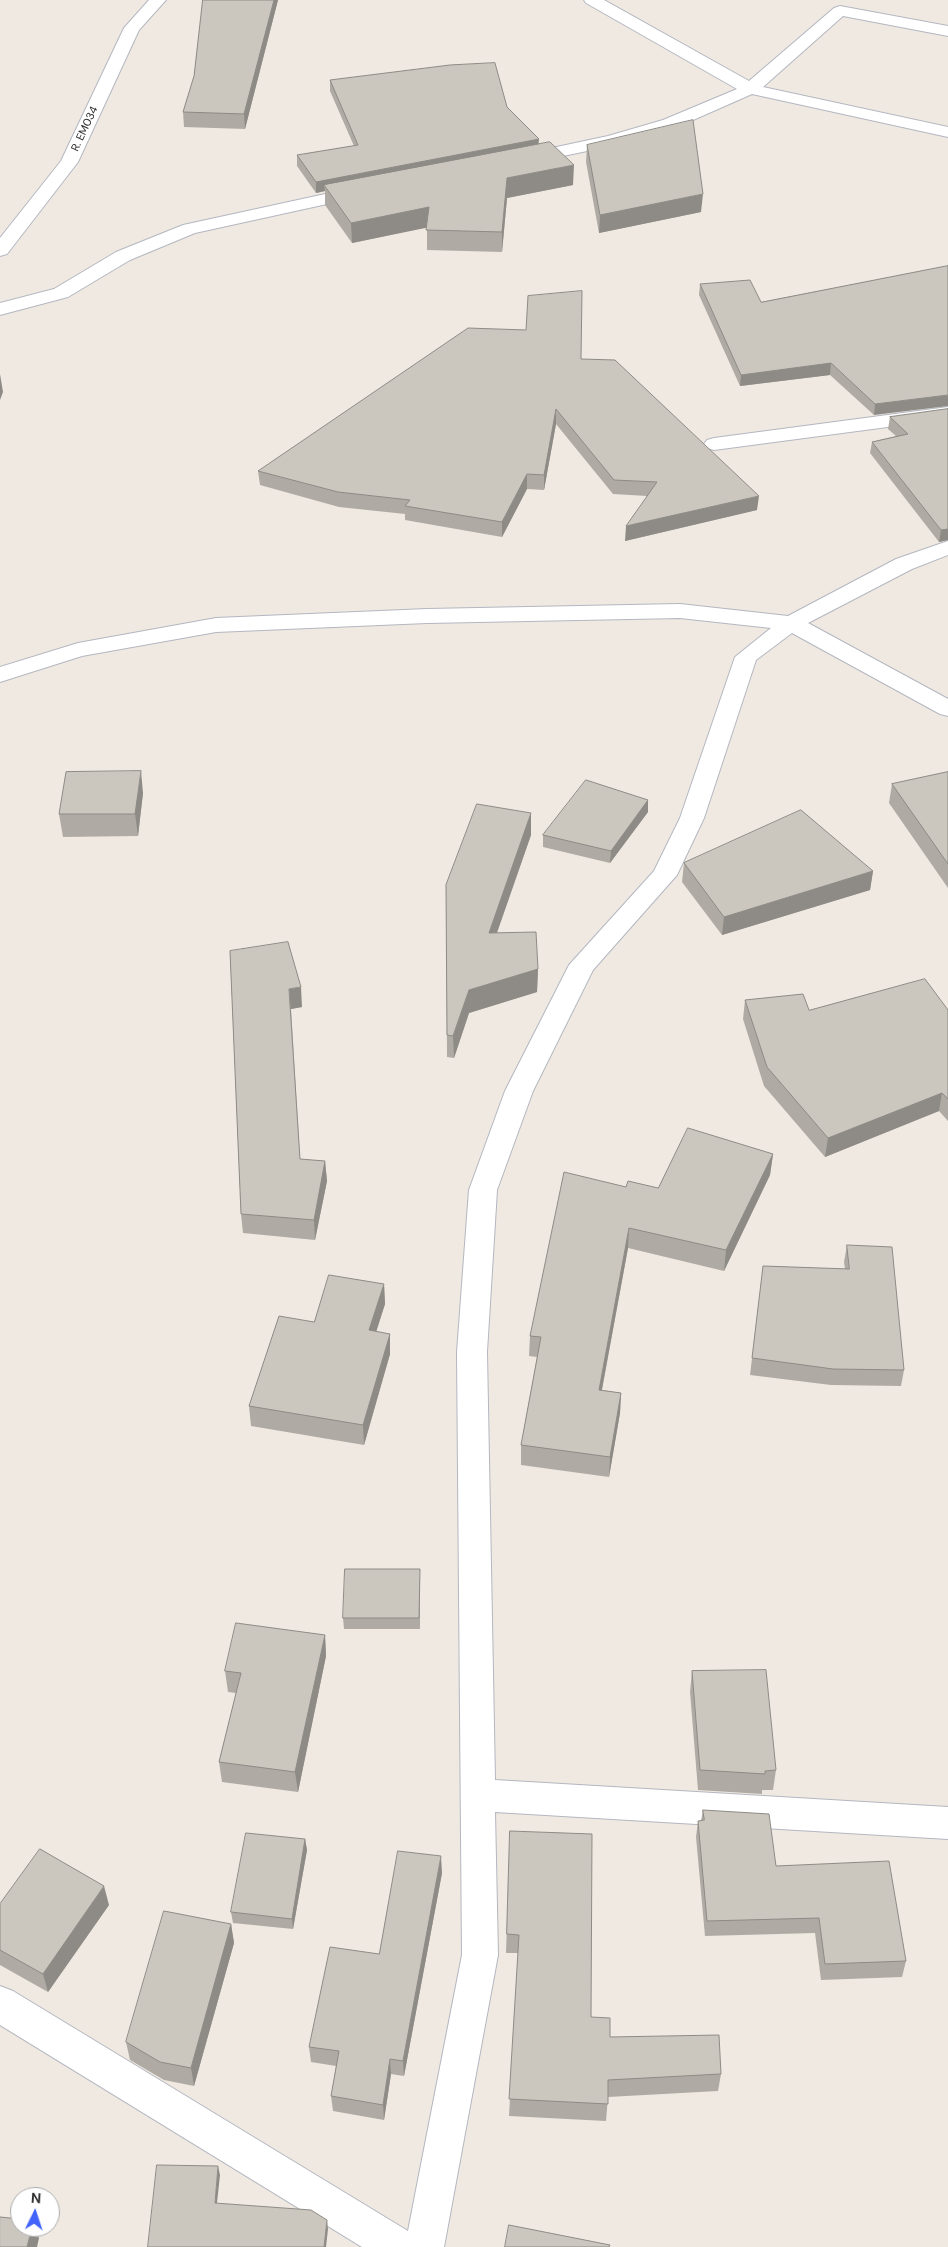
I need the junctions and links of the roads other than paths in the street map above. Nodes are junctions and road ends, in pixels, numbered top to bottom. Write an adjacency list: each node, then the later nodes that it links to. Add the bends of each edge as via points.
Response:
1 (158, 0): 9 (street, R. EM034, via 132,28 69,162)
2 (592, 0): 5 (street)
3 (844, 5): 4 (street); 5 (street)
4 (948, 31)
5 (750, 89): 6 (street); 7 (street, via 669,124 611,141)
6 (948, 132)
7 (509, 163)
8 (376, 189): 10 (street, via 300,203 189,230 123,256 61,293)
9 (0, 250)
10 (0, 309)
11 (948, 412): 12 (street)
12 (714, 444)
13 (948, 547): 14 (street, via 904,564)
14 (791, 623): 15 (street, via 680,611 427,616 216,625 78,650); 16 (street); 17 (street, via 746,657 692,818 665,875 582,965 519,1091 483,1190 472,1352)
15 (0, 675)
16 (948, 709)
17 (477, 1795): 18 (street); 21 (street, via 480,1956)
18 (948, 1824)
19 (0, 2004): 20 (street)
20 (398, 2247)
21 (424, 2247)

